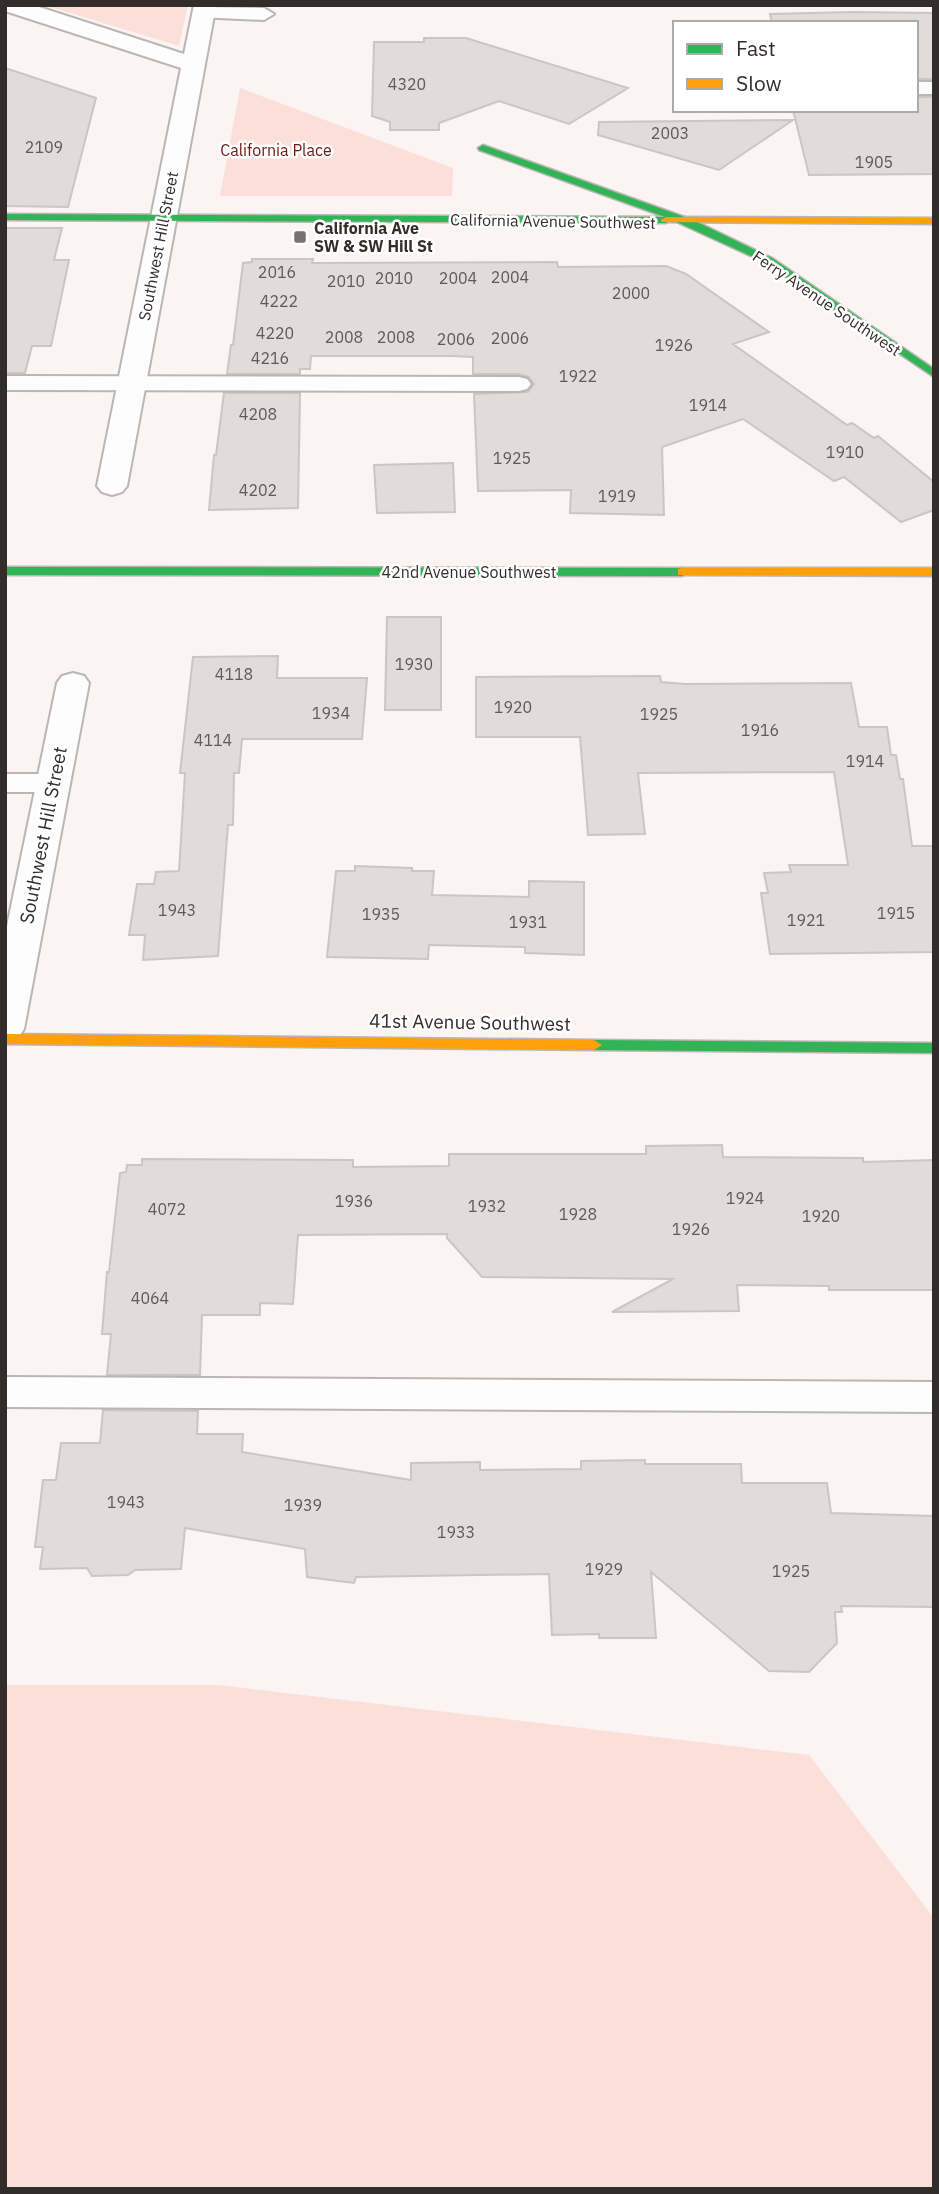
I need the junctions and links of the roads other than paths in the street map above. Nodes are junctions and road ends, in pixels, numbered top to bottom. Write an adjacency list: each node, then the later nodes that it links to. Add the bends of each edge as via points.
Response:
1 (10, 5): 4 (street)
2 (204, 9): 3 (lane); 4 (street, Southwest Hill Street)
3 (264, 13)
4 (193, 64): 7 (street, Southwest Hill Street)
5 (482, 148): 9 (street, Ferry Avenue Southwest)
6 (5, 217): 7 (street, California Avenue Southwest)
7 (163, 217): 9 (street, California Avenue Southwest); 12 (street, Southwest Hill Street)
8 (934, 221): 9 (street, California Avenue Southwest)
9 (689, 222): 10 (street, Ferry Avenue Southwest, via 768,260)
10 (934, 374)
11 (5, 383): 12 (lane)
12 (131, 383): 13 (lane); 14 (street, Southwest Hill Street)
13 (519, 384)
14 (112, 486)
15 (5, 571): 16 (street, 42nd Avenue Southwest)
16 (934, 572)
17 (73, 683): 19 (street, Southwest Hill Street)
18 (5, 783): 19 (lane)
19 (53, 783): 20 (street, Southwest Hill Street)
20 (5, 1029)
21 (5, 1039): 22 (street, 41st Avenue Southwest)
22 (934, 1048)
23 (5, 1392): 24 (lane)
24 (934, 1397)

